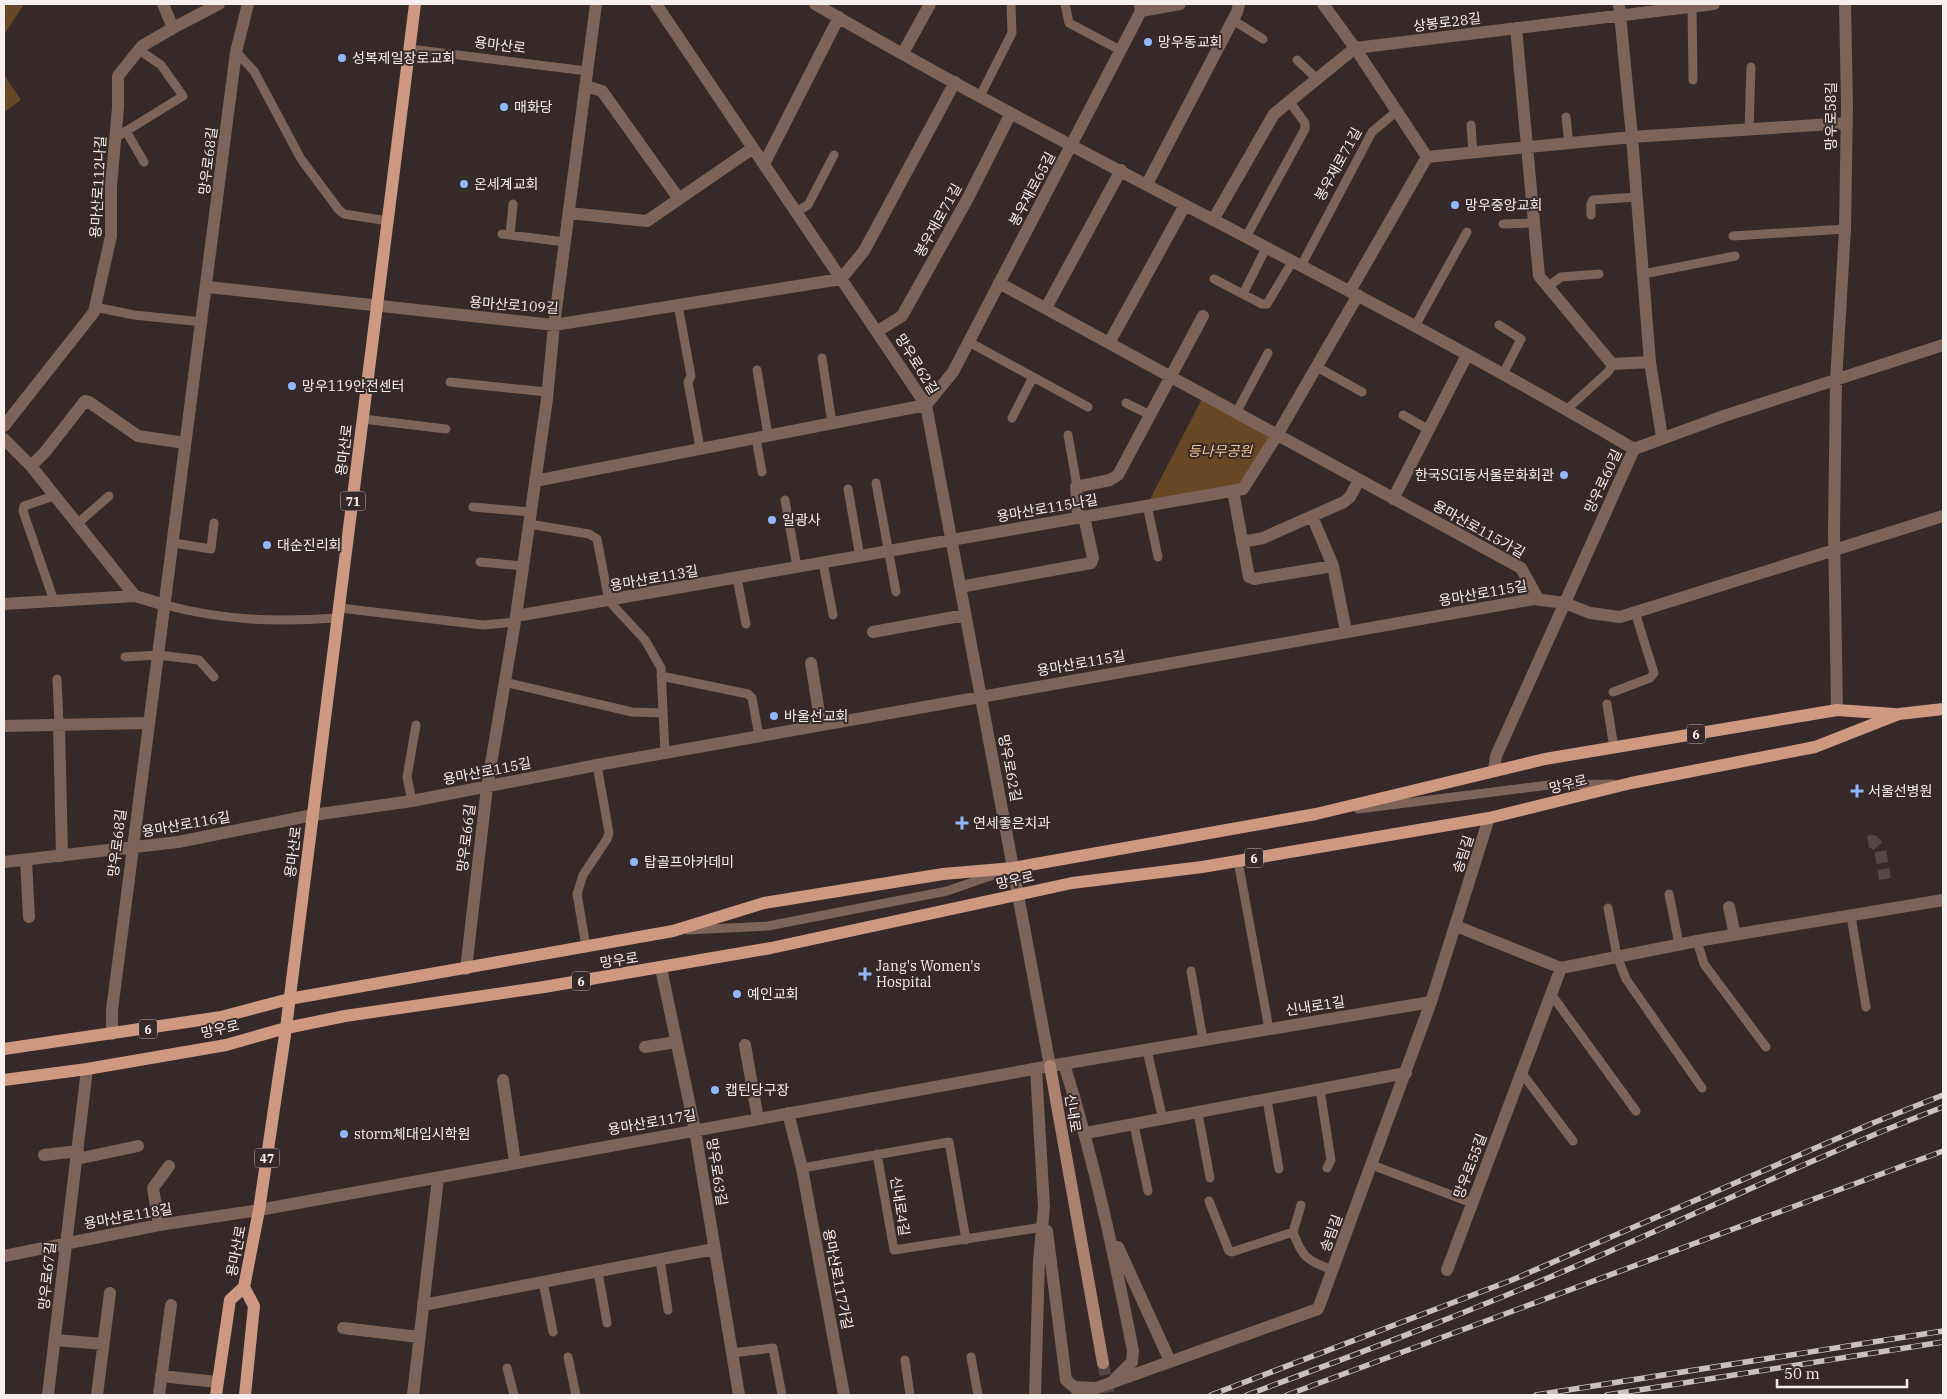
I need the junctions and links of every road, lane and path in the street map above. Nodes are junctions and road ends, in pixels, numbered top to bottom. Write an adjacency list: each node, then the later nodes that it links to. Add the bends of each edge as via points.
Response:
1 (163, 4): 21 (street)
2 (219, 4): 21 (street, 용마산로112나길)
3 (248, 4): 28 (street, 망우로68길)
4 (415, 4): 25 (main road, 용마산로 / 71)
5 (596, 4): 32 (street, 망우로66길)
6 (656, 4): 49 (street, 망우로62길)
7 (815, 4): 19 (street)
8 (930, 4): 29 (street)
9 (1011, 4): 37 (lane, via 1012,33)
10 (1065, 4): 27 (lane, via 1069,23)
11 (1180, 4): 17 (street, 봉우재로65길)
12 (1239, 4): 20 (street)
13 (1323, 4): 24 (street)
14 (1714, 4): 16 (street, 상봉로28길)
15 (1845, 4): 42 (street, 망우로58길)
16 (1692, 6): 18 (street, 상봉로28길); 34 (lane)
17 (1140, 7): 27 (street, 봉우재로65길)
18 (1619, 10): 22 (street, 상봉로28길); 46 (street)
19 (839, 17): 29 (street); 55 (street)
20 (1233, 20): 23 (lane); 57 (street)
21 (172, 28): 26 (street, 용마산로112나길)
22 (1516, 28): 24 (street, 상봉로28길); 50 (street)
23 (1263, 39)
24 (1355, 48): 33 (street); 39 (street)
25 (410, 49): 32 (lane, 용마산로); 66 (main road, 용마산로 / 71)
26 (139, 50): 45 (street, 용마산로112나길, via 118,76); 45 (lane, via 161,65 183,96)
27 (1120, 50): 48 (street, 봉우재로65길)
28 (236, 52): 66 (lane, via 254,71 301,159 339,210 344,214); 82 (street, 망우로68길)
29 (904, 53): 35 (street)
30 (1297, 60): 33 (lane)
31 (1751, 67): 44 (lane)
32 (587, 71): 36 (street, 망우로66길)
33 (1317, 79): 38 (street)
34 (1693, 80)
35 (955, 82): 37 (street); 79 (street, via 864,251)
36 (586, 86): 59 (street, via 602,91); 63 (street, 망우로66길)
37 (980, 96): 40 (street)
38 (1289, 101): 65 (street, via 1270,119); 72 (lane, via 1305,123 1305,129)
39 (1397, 111): 53 (street); 76 (lane, 봉우재로71길, via 1372,132)
40 (1012, 113): 48 (street); 95 (street, 봉우재로71길, via 902,316)
41 (1566, 117): 47 (lane)
42 (1847, 123): 44 (street); 69 (street, 망우로58길)
43 (1471, 125): 51 (lane)
44 (1749, 129): 46 (street)
45 (120, 135): 54 (lane); 87 (street, 용마산로112나길, via 111,186 111,236)
46 (1632, 137): 47 (street); 58 (street)
47 (1569, 144): 50 (street)
48 (1073, 145): 56 (street); 81 (street, 봉우재로65길)
49 (753, 148): 55 (street, 망우로62길); 59 (street)
50 (1528, 148): 51 (street); 67 (street)
51 (1473, 153): 53 (street)
52 (834, 155): 62 (lane, via 808,205)
53 (1427, 156): 84 (street)
54 (144, 162)
55 (764, 164): 62 (street, 망우로62길)
56 (1121, 170): 57 (street); 89 (street)
57 (1147, 184): 61 (street)
58 (1637, 197): 64 (lane, via 1593,200); 78 (street)
59 (679, 199): 63 (street, via 645,222)
60 (513, 204): 73 (lane, via 506,235)
61 (1185, 205): 65 (street); 97 (street)
62 (796, 212): 79 (street, 망우로62길)
63 (569, 213): 73 (street, 망우로66길)
64 (1591, 215)
65 (1213, 220): 72 (street)
66 (388, 221): 88 (main road, 용마산로 / 71)
67 (1534, 223): 68 (lane); 83 (street, via 1539,276)
68 (1503, 224)
69 (1845, 228): 71 (lane); 109 (street, 망우로58길)
70 (1467, 232): 94 (lane)
71 (1733, 236)
72 (1246, 237): 74 (street)
73 (565, 242): 93 (street, 망우로66길)
74 (1266, 248): 76 (street); 85 (lane)
75 (1735, 256): 78 (lane)
76 (1296, 264): 84 (street); 85 (lane, 봉우재로71길, via 1267,304)
77 (1599, 274): 83 (lane, via 1561,277)
78 (1643, 274): 102 (street)
79 (841, 279): 86 (street, 용마산로109길); 95 (street, 망우로62길)
80 (1214, 279): 85 (lane, 봉우재로71길)
81 (999, 283): 89 (street, 용마산로115가길); 96 (street, 봉우재로65길)
82 (208, 287): 88 (street); 91 (street, 망우로68길)
83 (1547, 287): 103 (street)
84 (1354, 293): 94 (street); 104 (street)
85 (1243, 294)
86 (678, 305): 93 (street, 용마산로109길); 132 (lane)
87 (95, 307): 91 (lane, via 134,315); 123 (street, 용마산로112나길)
88 (377, 307): 93 (street, 용마산로109길); 121 (main road, 용마산로 / 71)
89 (1046, 308): 97 (street, 용마산로115가길)
90 (1203, 316): 108 (street)
91 (203, 322): 131 (street, 망우로68길)
92 (1498, 324): 106 (lane, via 1521,339)
93 (554, 325): 111 (street, 망우로66길)
94 (1415, 326): 100 (street)
95 (878, 331): 114 (street, 망우로62길)
96 (968, 342): 107 (lane); 114 (street, 봉우재로65길, via 953,372)
97 (1109, 343): 108 (street, 용마산로115가길)
98 (1943, 345): 109 (street, 망우로60길)
99 (1268, 353): 117 (lane)
100 (1467, 355): 106 (street); 125 (street)
101 (822, 358): 122 (lane)
102 (1650, 362): 103 (street); 129 (street)
103 (1612, 364): 116 (lane, via 1609,371)
104 (1317, 366): 112 (lane); 127 (street)
105 (758, 370): 128 (lane)
106 (1502, 374): 116 (street)
107 (1034, 377): 115 (lane); 120 (lane)
108 (1171, 377): 117 (street, 용마산로115가길); 118 (street)
109 (1836, 380): 129 (street, 망우로60길); 157 (street, 망우로58길)
110 (450, 382): 111 (lane)
111 (547, 392): 137 (street, 망우로66길)
112 (1362, 392)
113 (1126, 402): 118 (lane)
114 (926, 405): 122 (street); 154 (street, 망우로62길)
115 (1088, 407)
116 (1566, 410): 133 (street)
117 (1236, 413): 127 (street, 용마산로115가길)
118 (1150, 415): 139 (street, via 1118,475 1110,480)
119 (1403, 415): 125 (lane)
120 (1012, 418)
121 (363, 419): 124 (lane, 용마산로); 177 (main road, 용마산로 / 71)
122 (832, 423): 128 (street)
123 (4, 426)
124 (446, 429)
125 (1429, 430): 144 (street)
126 (1068, 435): 139 (lane)
127 (1277, 436): 136 (street, 용마산로115가길); 141 (street, 용마산로115나길, via 1243,489)
128 (762, 437): 132 (street); 135 (lane)
129 (1662, 437): 133 (street, 망우로60길)
130 (4, 439): 134 (street)
131 (185, 443): 134 (street, via 138,436 85,401); 156 (street, 망우로68길)
132 (700, 448): 137 (street)
133 (1634, 449): 173 (street, 망우로60길)
134 (31, 466): 142 (street)
135 (762, 472)
136 (1360, 480): 144 (street, 용마산로115가길); 148 (street, via 1344,502)
137 (535, 481): 151 (street, 망우로66길)
138 (876, 483): 158 (lane)
139 (1077, 486): 150 (street, via 1075,491)
140 (848, 489): 159 (lane)
141 (1233, 491): 146 (street, 용마산로115나길); 155 (street)
142 (54, 496): 153 (street); 171 (lane, via 24,506 23,510)
143 (109, 496): 153 (lane)
144 (1393, 499): 170 (street, 용마산로115가길, via 1522,568)
145 (785, 500): 165 (lane)
146 (1147, 505): 150 (street, 용마산로115나길); 160 (lane)
147 (474, 507): 151 (lane)
148 (1312, 516): 155 (street, via 1264,538); 164 (street)
149 (1943, 516): 157 (street, 용마산로115길)
150 (1081, 517): 154 (street, 용마산로115나길); 167 (street, via 1093,558 1091,563)
151 (530, 518): 163 (street, 망우로66길); 172 (lane, via 595,537)
152 (214, 523): 156 (lane, via 211,549)
153 (77, 524): 169 (street)
154 (952, 541): 158 (street, 용마산로113길); 167 (street, 망우로62길)
155 (1242, 542): 164 (street, via 1248,575 1252,578)
156 (174, 543): 175 (street, 망우로68길)
157 (1834, 550): 176 (street, 용마산로115길); 195 (street, 망우로58길)
158 (888, 552): 159 (street, 용마산로113길); 168 (lane)
159 (860, 557): 162 (street, 용마산로113길)
160 (1158, 557)
161 (480, 562): 163 (lane)
162 (823, 563): 165 (street, 용마산로113길); 178 (lane)
163 (523, 566): 180 (street, 망우로66길)
164 (1333, 566): 182 (street)
165 (797, 568): 166 (street, 용마산로113길)
166 (737, 578): 172 (street, 용마산로113길); 181 (lane)
167 (960, 587): 179 (street, 망우로62길)
168 (896, 592)
169 (135, 596): 171 (street); 175 (street)
170 (1538, 599): 173 (street, 용마산로115길); 182 (street, 용마산로115길)
171 (54, 601): 174 (street)
172 (609, 601): 180 (street, 용마산로113길); 187 (lane, via 645,640 658,660)
173 (1565, 603): 176 (street, 용마산로115길, via 1602,615 1620,617); 207 (street, 망우로60길, via 1496,756)
174 (4, 604)
175 (165, 605): 177 (lane, via 231,619 298,621); 184 (street, 망우로68길)
176 (1635, 612): 191 (lane, via 1654,673 1650,678)
177 (339, 613): 180 (lane, via 483,625); 212 (main road, 용마산로 / 71)
178 (833, 615)
179 (966, 615): 183 (street); 192 (street, 망우로62길)
180 (516, 619): 190 (street, 망우로66길)
181 (746, 624)
182 (1346, 631): 192 (street, 용마산로115길)
183 (872, 632)
184 (158, 655): 185 (lane); 188 (lane, via 202,661); 198 (street, 망우로68길)
185 (125, 657)
186 (811, 663): 201 (street)
187 (661, 676): 196 (lane); 203 (lane, via 748,694 752,698)
188 (214, 677)
189 (57, 679): 199 (lane)
190 (504, 682): 196 (lane, via 632,712); 209 (street, 망우로66길)
191 (1613, 692)
192 (980, 697): 201 (street, 용마산로115길); 219 (street, 망우로62길)
193 (1608, 704): 204 (lane)
194 (1943, 709): 197 (main road, 망우로 / 6)
195 (1837, 710): 197 (main road, 망우로 / 6); 204 (main road, 망우로 / 6)
196 (662, 713): 205 (lane)
197 (1898, 714): 208 (main road, 망우로 / 6, via 1815,747)
198 (147, 723): 199 (street); 214 (street, 망우로68길)
199 (59, 724): 202 (street); 215 (street)
200 (416, 725): 210 (lane, via 407,777)
201 (821, 725): 203 (street, 용마산로115길)
202 (4, 726)
203 (759, 736): 205 (street, 용마산로115길)
204 (1614, 748): 207 (main road, 망우로 / 6)
205 (665, 753): 206 (street, 용마산로115길)
206 (596, 765): 209 (street, 용마산로115길); 232 (lane, 망우로, via 609,833 583,875 577,894)
207 (1494, 770): 211 (main road, 망우로)
208 (1631, 783): 211 (lane, via 1549,785); 213 (main road, 망우로 / 6)
209 (487, 787): 210 (street, 용마산로115길); 236 (street, 망우로66길)
210 (412, 801): 212 (street, 용마산로115길)
211 (1316, 814): 219 (main road, 망우로 / 6)
212 (314, 815): 214 (street, 용마산로116길); 239 (main road, 용마산로 / 71)
213 (1489, 818): 217 (main road, 망우로 / 6); 227 (street, 송림길)
214 (132, 848): 215 (street, 용마산로116길); 244 (street, 망우로68길, via 112,1010)
215 (62, 856): 216 (street, 용마산로116길)
216 (26, 860): 218 (street, 용마산로116길); 226 (street)
217 (1238, 861): 220 (main road, 망우로 / 6); 243 (lane)
218 (4, 862)
219 (1013, 868): 220 (street, 신내로); 228 (main road, 망우로 / 6, via 942,874 764,903); 228 (lane, via 947,891 768,926)
220 (1019, 893): 234 (main road, 망우로 / 6, via 941,913); 253 (street, 신내로)
221 (1669, 894): 231 (lane)
222 (1943, 900): 225 (street)
223 (1729, 907): 229 (street)
224 (1608, 908): 233 (lane)
225 (1851, 916): 229 (street); 241 (lane)
226 (29, 917)
227 (1456, 926): 235 (street); 240 (street, 송림길)
228 (673, 931): 232 (main road, 망우로 / 6)
229 (1734, 935): 230 (street)
230 (1696, 941): 231 (street); 248 (lane, via 1704,964)
231 (1679, 944): 233 (street)
232 (586, 946): 236 (main road, 망우로 / 6)
233 (1617, 956): 235 (street); 260 (lane, via 1626,979)
234 (661, 968): 242 (main road, 망우로 / 6, via 345,1016); 246 (street, 망우로63길)
235 (1560, 968): 238 (street, 망우로55길)
236 (466, 969): 239 (main road, 망우로 / 6)
237 (1191, 971): 245 (lane)
238 (1551, 994): 256 (street, 망우로55길); 263 (lane)
239 (290, 999): 242 (main road, 용마산로 / 71); 244 (main road, 망우로 / 6, via 222,1017)
240 (1431, 1002): 243 (street, 신내로1길); 257 (street, 송림길)
241 (1866, 1007)
242 (286, 1028): 254 (main road, 망우로 / 6, via 226,1045); 289 (main road, 용마산로 / 47)
243 (1269, 1029): 245 (street, 신내로1길)
244 (112, 1034): 250 (main road, 망우로 / 6)
245 (1203, 1040): 251 (street, 신내로1길)
246 (676, 1042): 249 (street); 269 (street, 망우로63길)
247 (745, 1045): 266 (street)
248 (1766, 1046)
249 (645, 1047)
250 (4, 1050)
251 (1147, 1050): 252 (street, 신내로1길); 267 (lane)
252 (1064, 1064): 253 (street, 신내로1길); 270 (street)
253 (1050, 1066): 255 (street, 용마산로117길); 319 (main road, 신내로)
254 (88, 1069): 258 (main road, 망우로 / 6); 275 (street, 망우로67길)
255 (1036, 1069): 264 (street, 용마산로117길); 288 (street)
256 (1521, 1072): 271 (lane); 286 (street, 망우로55길)
257 (1406, 1074): 261 (street); 277 (street, 송림길)
258 (4, 1080)
259 (504, 1080): 276 (street)
260 (1702, 1088)
261 (1320, 1090): 262 (street); 280 (lane, via 1332,1160)
262 (1266, 1100): 265 (street); 281 (lane)
263 (1636, 1111)
264 (788, 1113): 266 (street, 용마산로117길); 279 (street, 용마산로117가길)
265 (1198, 1113): 267 (street); 283 (lane)
266 (758, 1119): 269 (street, 용마산로117길)
267 (1163, 1120): 268 (street)
268 (1134, 1125): 270 (street); 284 (lane)
269 (695, 1130): 276 (street, 용마산로117길); 296 (street, 망우로63길)
270 (1086, 1133): 292 (street)
271 (1573, 1141)
272 (138, 1146): 275 (street)
273 (877, 1154): 279 (lane); 294 (lane, 신내로4길, via 894,1250); 294 (lane, via 949,1142)
274 (44, 1155): 275 (street)
275 (77, 1155): 295 (street, 망우로67길)
276 (515, 1162): 282 (street, 용마산로117길)
277 (1372, 1164): 286 (lane); 299 (street, 송림길)
278 (169, 1166): 290 (street, via 153,1188)
279 (802, 1168): 335 (street, 용마산로117가길)
280 (1327, 1168)
281 (1279, 1169)
282 (438, 1178): 289 (street, 용마산로117길); 306 (street)
283 (1210, 1178)
284 (1148, 1190)
285 (1209, 1201): 293 (lane, via 1227,1248 1232,1252)
286 (1472, 1204): 300 (street, 망우로55길)
287 (1301, 1205): 293 (lane)
288 (1044, 1206): 291 (street); 324 (street, via 1066,1380 1074,1387)
289 (259, 1210): 290 (street, 용마산로118길); 303 (main road, 용마산로 / 47)
290 (158, 1225): 295 (street, 용마산로118길)
291 (1042, 1227): 294 (lane, 신내로4길); 338 (street)
292 (1109, 1227): 318 (street); 323 (street, via 1134,1354 1132,1362)
293 (1294, 1232): 299 (lane, via 1299,1249 1308,1260)
294 (966, 1240)
295 (65, 1243): 297 (street, 용마산로118길); 312 (street, 망우로67길)
296 (714, 1249): 298 (street); 314 (street, 망우로63길)
297 (4, 1256)
298 (660, 1260): 301 (street); 307 (lane)
299 (1333, 1270): 318 (street, 송림길, via 1318,1309)
300 (1447, 1270)
301 (598, 1272): 302 (street); 308 (lane)
302 (543, 1282): 306 (street); 310 (lane)
303 (244, 1287): 322 (main road, 용마산로 / 47, via 230,1300); 329 (main road, 용마산로, via 254,1306)
304 (110, 1293): 313 (street)
305 (171, 1305): 321 (street)
306 (423, 1305): 311 (street)
307 (668, 1310)
308 (607, 1323)
309 (343, 1328): 311 (street)
310 (552, 1332)
311 (419, 1337): 330 (street)
312 (54, 1340): 313 (street); 325 (street, 망우로67길)
313 (103, 1344): 326 (street)
314 (732, 1353): 333 (street, 망우로63길); 334 (lane, via 773,1348)
315 (568, 1357): 332 (lane)
316 (971, 1357): 337 (lane)
317 (905, 1360): 336 (lane)
318 (1170, 1361): 323 (street, 송림길)
319 (1103, 1363)
320 (507, 1368): 331 (lane)
321 (161, 1376): 322 (street); 327 (street)
322 (217, 1382): 328 (main road, 용마산로 / 47)
323 (1112, 1382): 324 (street, 송림길)
324 (1096, 1388): 339 (street, 송림길)
325 (48, 1395)
326 (97, 1395)
327 (159, 1395)
328 (216, 1395)
329 (245, 1395)
330 (413, 1395)
331 (514, 1395)
332 (576, 1395)
333 (739, 1395)
334 (782, 1395)
335 (844, 1395)
336 (910, 1395)
337 (978, 1395)
338 (1035, 1395)
339 (1078, 1395)

